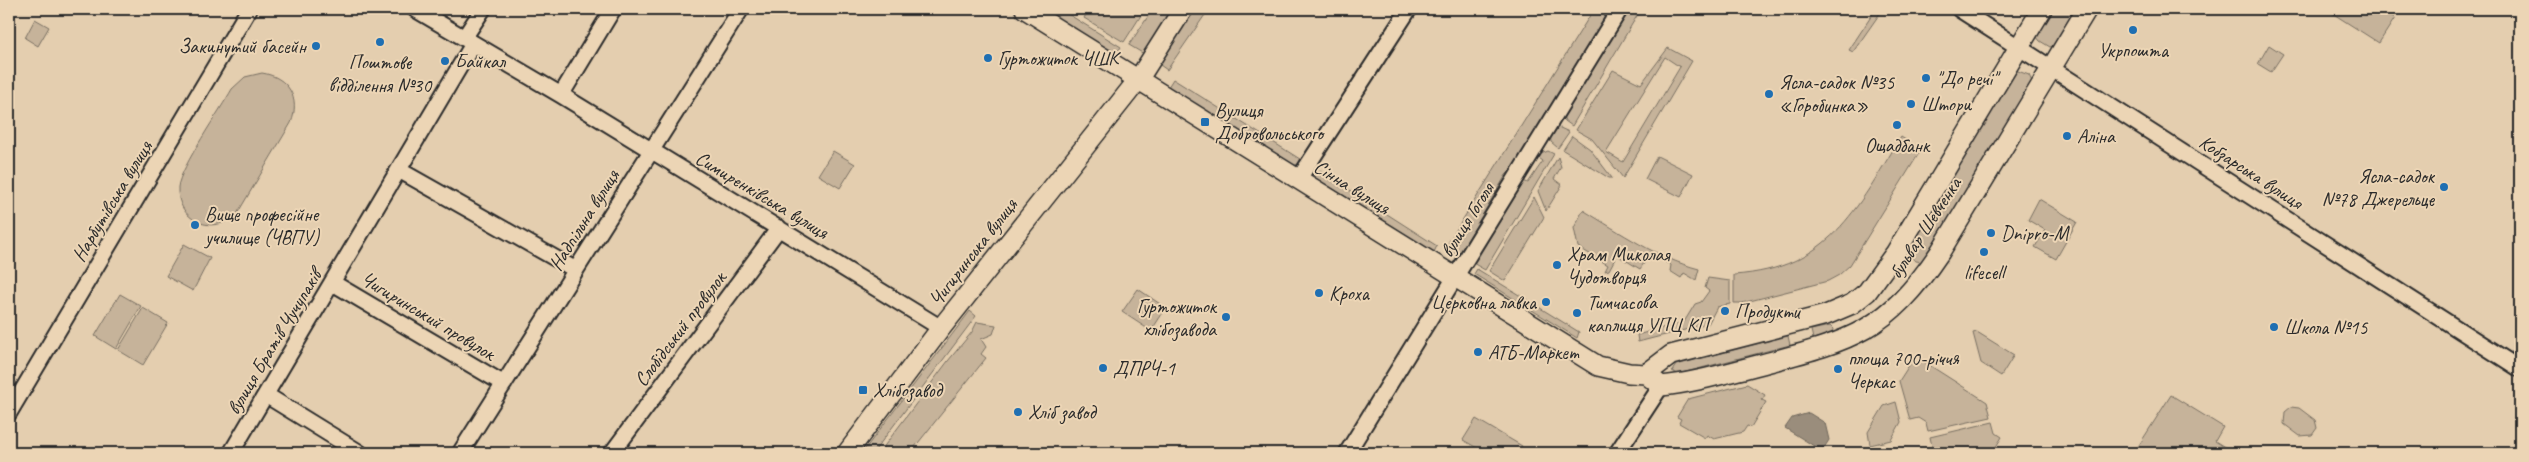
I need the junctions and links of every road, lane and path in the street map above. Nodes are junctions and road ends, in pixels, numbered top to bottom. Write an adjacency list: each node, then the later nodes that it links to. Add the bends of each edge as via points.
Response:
1 (249, 9): 33 (street, Нарбутівська вулиця)
2 (414, 9): 13 (street, Симиренківська вулиця)
3 (483, 9): 13 (street, вулиця Братів Чучупаків)
4 (613, 9): 17 (street)
5 (741, 9): 18 (street, Надпільна вулиця)
6 (1025, 9): 16 (main road, Сінна вулиця)
7 (1183, 9): 16 (main road, Чигиринська вулиця)
8 (1409, 9): 20 (street)
9 (1620, 9): 23 (street, вулиця Гоголя)
10 (1959, 9): 14 (street, Кобзарська вулиця)
11 (2042, 9): 14 (main road, бульвар Шевченка)
12 (2087, 9): 15 (main road, бульвар Шевченка)
13 (468, 41): 17 (street, Симиренківська вулиця); 19 (street, вулиця Братів Чучупаків)
14 (2019, 46): 15 (street, Кобзарська вулиця); 25 (main road, бульвар Шевченка, via 1896,252)
15 (2051, 67): 26 (main road, бульвар Шевченка, via 1940,252 1911,293); 28 (street, Кобзарська вулиця)
16 (1138, 80): 20 (main road, Сінна вулиця); 27 (main road, Чигиринська вулиця)
17 (562, 95): 18 (street, Симиренківська вулиця)
18 (651, 151): 21 (street, Симиренківська вулиця); 22 (street, Надпільна вулиця)
19 (399, 170): 22 (street); 24 (street, вулиця Братів Чучупаків)
20 (1298, 180): 23 (main road, Сінна вулиця)
21 (779, 228): 27 (street, Симиренківська вулиця); 37 (street, Слобідський провулок)
22 (576, 270): 30 (street, Надпільна вулиця)
23 (1455, 277): 29 (main road, Сінна вулиця, via 1598,366); 39 (street, вулиця Гоголя)
24 (333, 283): 30 (street, Чигиринський провулок); 32 (street, вулиця Братів Чучупаків)
25 (1867, 292): 26 (main road); 29 (main road, бульвар Шевченка, via 1852,304 1826,315 1671,355)
26 (1893, 311): 31 (main road, бульвар Шевченка, via 1839,342 1692,381)
27 (941, 328): 38 (main road, Чигиринська вулиця)
28 (2520, 369)
29 (1646, 374): 31 (main road)
30 (504, 384): 36 (street, Надпільна вулиця)
31 (1661, 386): 40 (street)
32 (266, 395): 34 (street, вулиця Братів Чучупаків); 35 (street)
33 (9, 414)
34 (231, 453)
35 (360, 453)
36 (460, 453)
37 (612, 453)
38 (847, 453)
39 (1347, 453)
40 (1617, 453)

